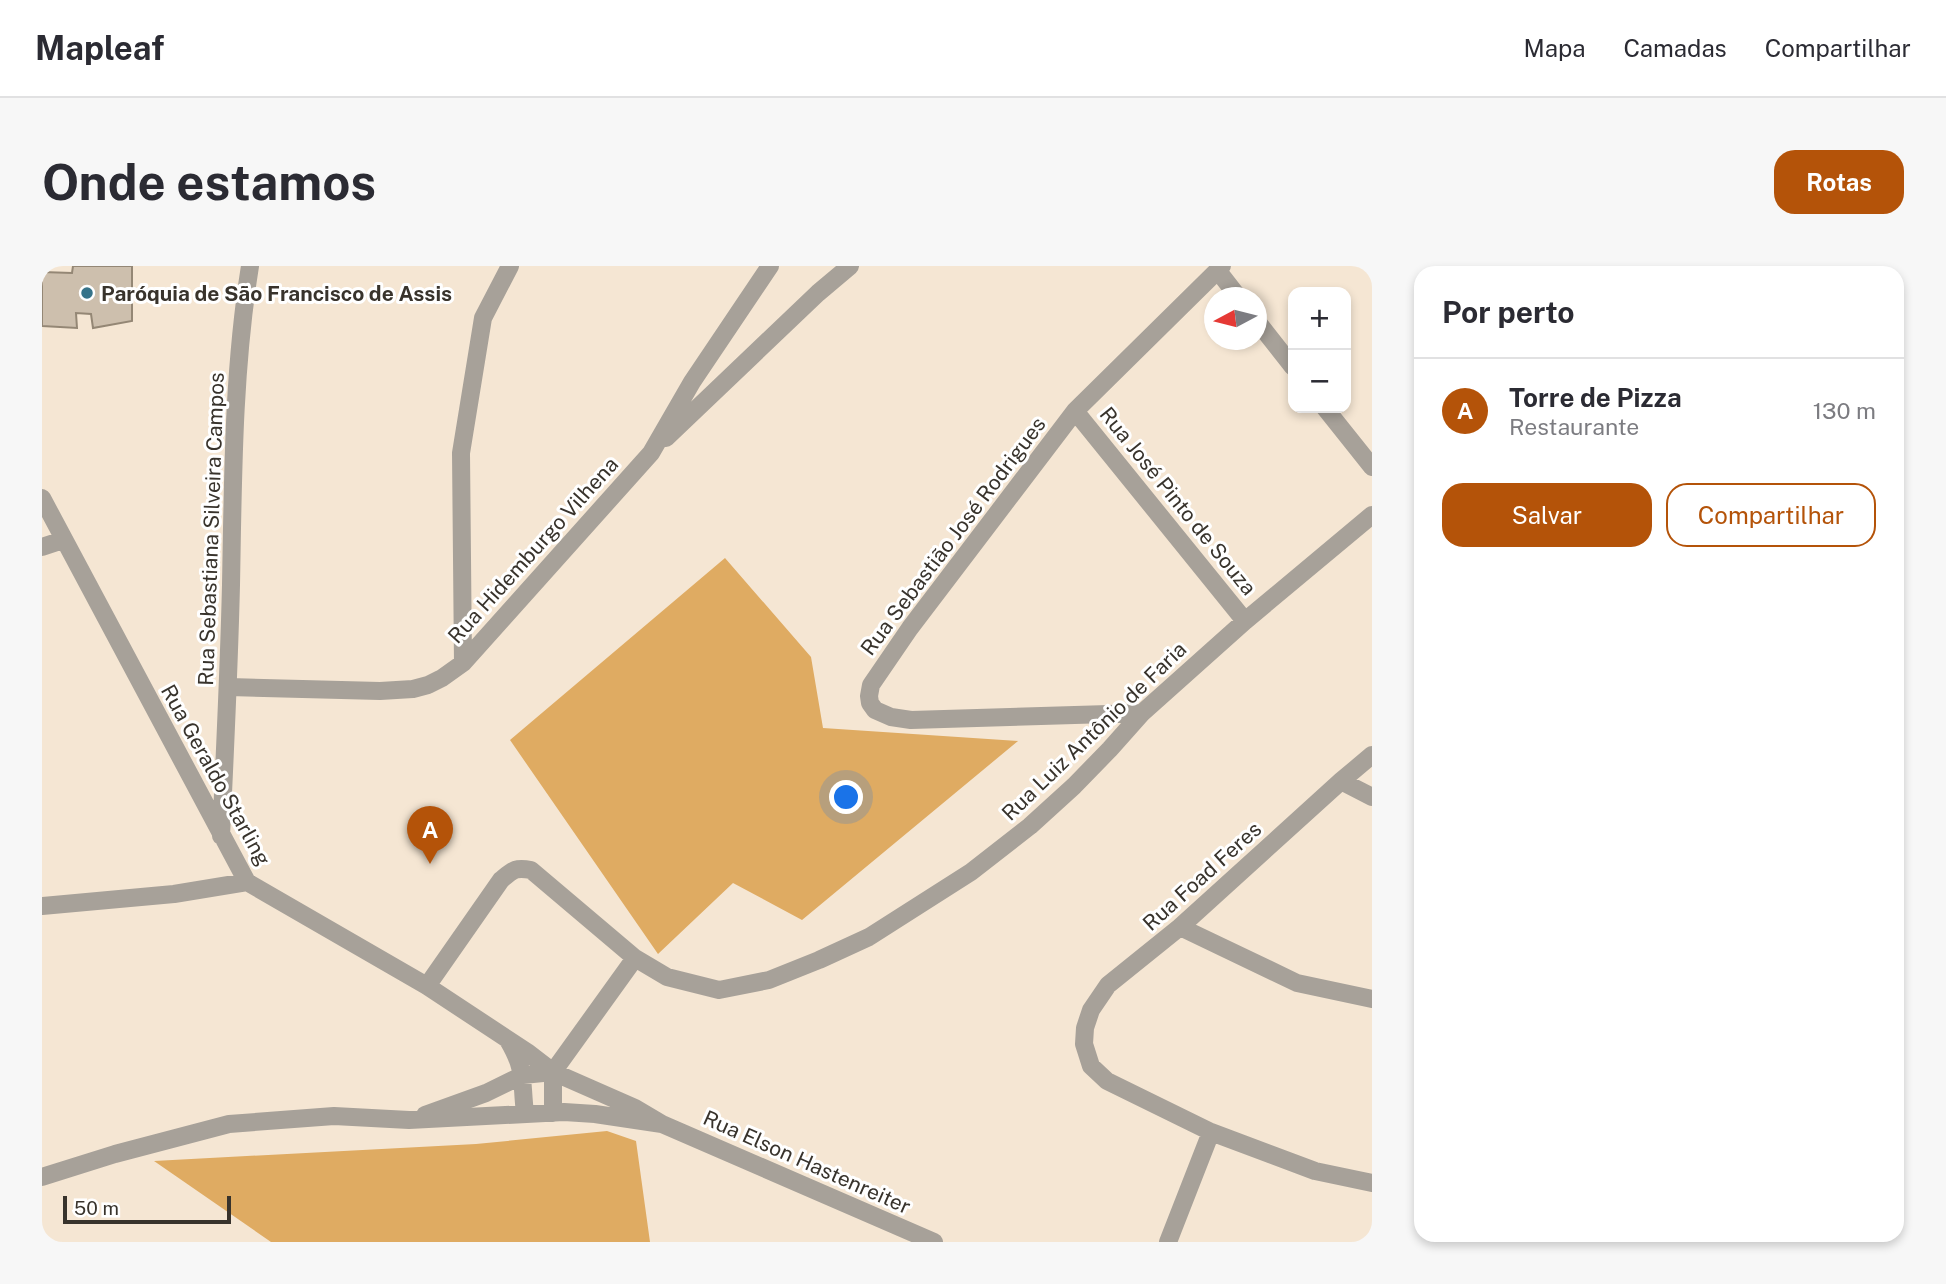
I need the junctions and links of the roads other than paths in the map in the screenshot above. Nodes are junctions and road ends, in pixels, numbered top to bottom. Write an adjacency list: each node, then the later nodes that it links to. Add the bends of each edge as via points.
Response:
1 (250, 266): 19 (street, Rua Sebastiana Silveira Campos, via 235,399)
2 (510, 266): 18 (street, via 484,318 461,453)
3 (770, 266): 11 (street, Rua Hidemburgo Vilhena, via 692,382)
4 (850, 266): 11 (street)
5 (1220, 268): 6 (street); 9 (street, Rua Sebastião José Rodrigues)
6 (1232, 287)
7 (1267, 334): 8 (street)
8 (1288, 361)
9 (1075, 411): 17 (street, Rua José Pinto de Souza); 20 (street, Rua Sebastião José Rodrigues, via 909,628 871,685 870,703 891,717 911,720)
10 (1329, 413): 12 (street)
11 (651, 453): 18 (street, Rua Hidemburgo Vilhena)
12 (1372, 467)
13 (42, 498): 15 (street, Rua Geraldo Starling)
14 (1372, 515): 17 (street, Rua Luiz Antônio de Faria)
15 (63, 540): 16 (street); 24 (street, Rua Geraldo Starling)
16 (42, 547)
17 (1245, 621): 20 (street, Rua Luiz Antônio de Faria)
18 (463, 663): 19 (street, Rua Hidemburgo Vilhena, via 442,678 413,689)
19 (229, 687): 24 (street, Rua Sebastiana Silveira Campos)
20 (1142, 713): 28 (street, Rua Luiz Antônio de Faria, via 1030,826 971,872 869,937 769,980 719,990 667,977)
21 (1372, 755): 22 (street, Rua Foad Feres)
22 (1341, 781): 23 (street); 27 (street, Rua Foad Feres)
23 (1372, 797)
24 (221, 835): 25 (street, Rua Geraldo Starling)
25 (247, 882): 26 (street); 29 (street, Rua Geraldo Starling)
26 (42, 906)
27 (1180, 928): 30 (street, via 1297,984); 38 (street, Rua Foad Feres, via 1108,985 1091,1010 1084,1044 1091,1066 1107,1081)
28 (635, 958): 29 (street, Rua Luiz Antônio de Faria, via 531,870 512,870); 32 (street)
29 (427, 986): 31 (street, Rua Geraldo Starling)
30 (1372, 999)
31 (506, 1037): 32 (street, Rua Geraldo Starling); 33 (street)
32 (553, 1072): 33 (street); 35 (street); 37 (street, Rua Geraldo Starling)
33 (523, 1075): 34 (street); 36 (street)
34 (525, 1113): 35 (street); 36 (street)
35 (553, 1113): 37 (street)
36 (409, 1120): 39 (street, via 334,1116 229,1124)
37 (662, 1124): 41 (street, Rua Elson Hastenreiter)
38 (1211, 1132): 40 (street, via 1315,1171); 42 (street)
39 (42, 1177)
40 (1372, 1183)
41 (934, 1242)
42 (1168, 1242)

